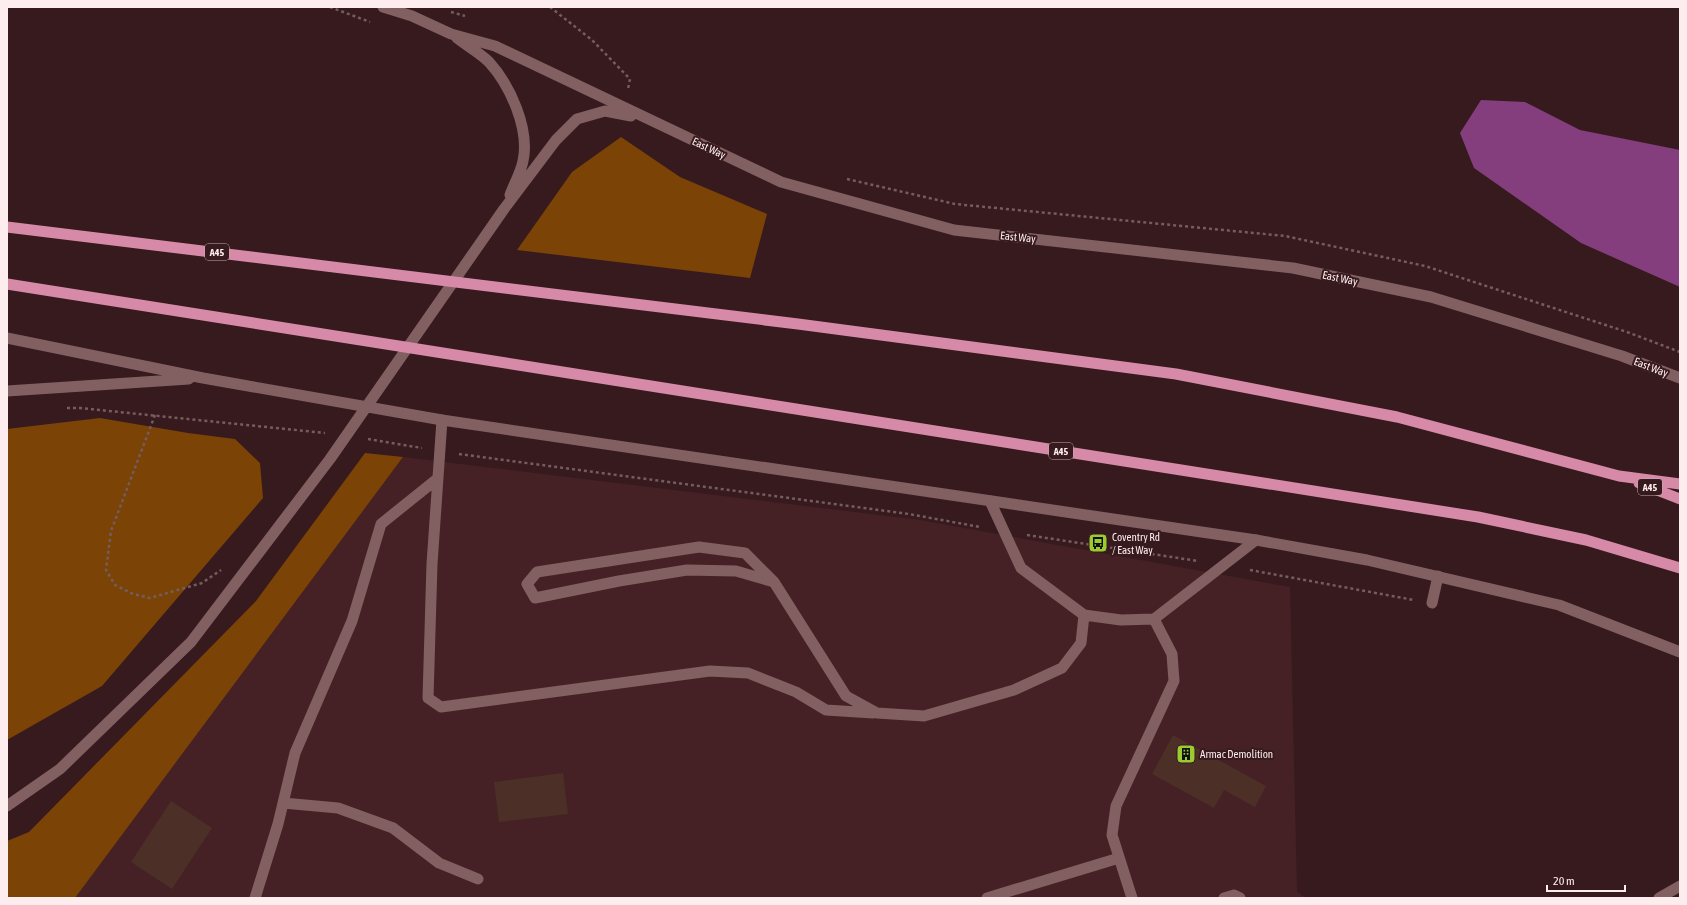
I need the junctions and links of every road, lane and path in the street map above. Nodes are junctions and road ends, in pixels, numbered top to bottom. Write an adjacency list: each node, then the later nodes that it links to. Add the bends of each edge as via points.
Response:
1 (383, 7): 5 (street, East Way, via 412,16)
2 (550, 7): 6 (path, via 592,40 630,79 628,92)
3 (449, 11): 4 (path)
4 (470, 19)
5 (451, 34): 7 (street, East Way, via 495,46); 9 (street, via 488,61 508,87 519,113 524,142 523,160)
6 (621, 88)
7 (647, 119): 9 (street, via 605,111 577,119 556,140); 15 (street, East Way, via 781,182 954,230 1292,268 1431,297 1622,356)
8 (847, 178): 13 (path, via 955,204 1285,236 1425,266 1627,332)
9 (504, 209): 39 (street, via 330,459 191,642 60,769)
10 (7, 227): 22 (highway, A45, via 427,277 1176,374 1397,418)
11 (7, 284): 30 (highway, A45, via 1478,517 1586,540)
12 (7, 338): 14 (street)
13 (1680, 352)
14 (203, 378): 16 (street); 18 (street)
15 (1680, 378)
16 (7, 391)
17 (66, 408): 19 (path, via 88,408)
18 (442, 420): 21 (street); 26 (street)
19 (318, 432)
20 (379, 441): 21 (path)
21 (439, 451): 23 (street); 27 (path, via 909,514)
22 (1619, 476): 24 (highway); 25 (highway, A45)
23 (437, 479): 37 (street, via 428,698 441,707 710,671 748,673 796,692 826,710); 38 (street, via 381,524 352,621 295,753)
24 (1680, 484)
25 (1680, 499)
26 (990, 501): 27 (street); 28 (street)
27 (1004, 531): 29 (path); 34 (street, via 1021,568)
28 (1256, 540): 29 (street); 31 (street)
29 (1223, 565): 33 (path); 35 (street)
30 (1680, 568)
31 (1438, 576): 33 (street); 36 (street, via 1559,605)
32 (774, 582): 32 (street, via 736,571 687,570 535,598 527,584 537,572 699,547 745,552); 37 (street, via 846,696)
33 (1432, 603)
34 (1084, 615): 35 (street, via 1120,620); 37 (street, via 1081,643 1062,668 1014,690 924,716)
35 (1154, 619): 40 (street, via 1172,654 1174,681 1116,806 1112,836)
36 (1680, 652)
37 (877, 713)
38 (283, 803): 41 (street, via 338,808 393,828 439,863); 43 (street)
39 (7, 806)
40 (1119, 858): 44 (street); 45 (street)
41 (478, 880)
42 (1680, 886): 48 (street)
43 (255, 898)
44 (987, 898)
45 (1132, 898)
46 (1224, 898): 47 (street, via 1234,895)
47 (1240, 898)
48 (1659, 898)

